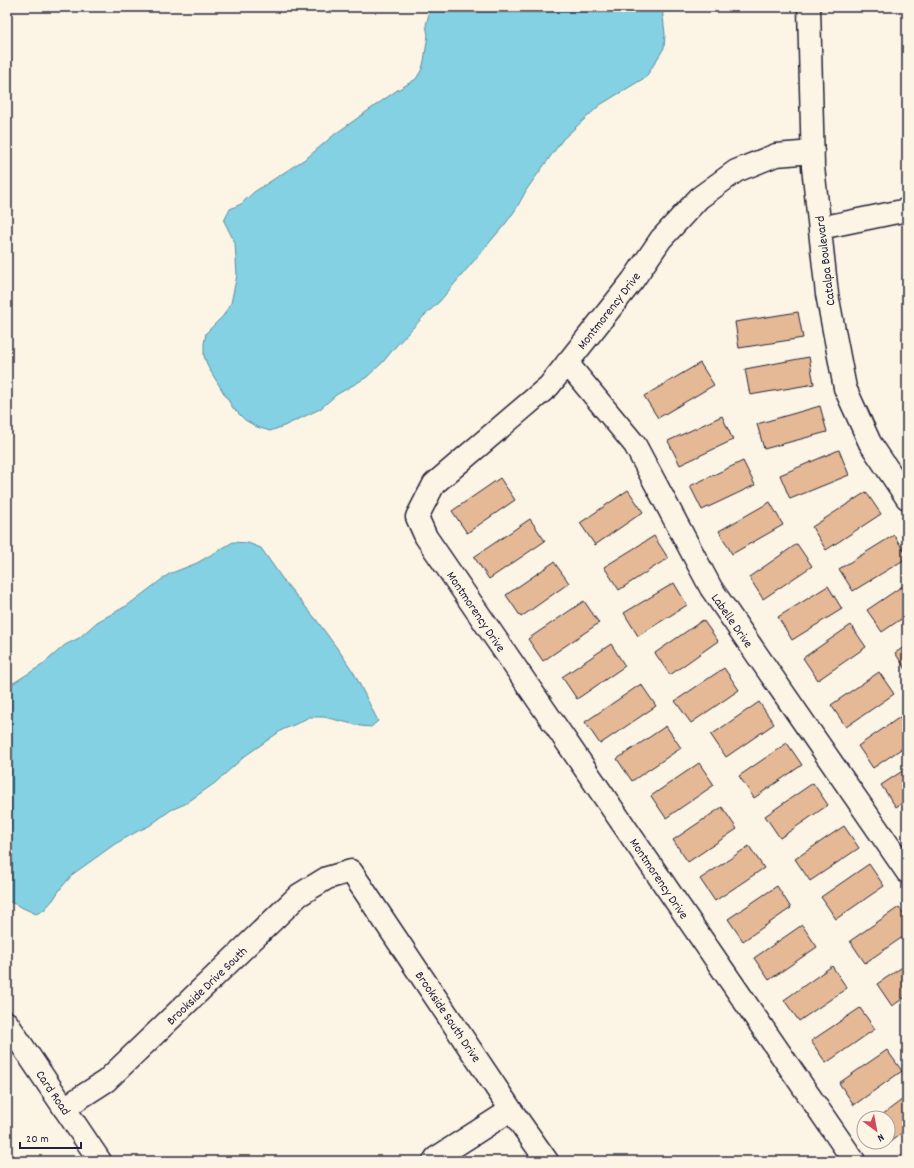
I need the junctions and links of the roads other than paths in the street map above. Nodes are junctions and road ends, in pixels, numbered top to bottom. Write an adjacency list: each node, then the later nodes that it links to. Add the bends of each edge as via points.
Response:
1 (809, 7): 2 (street, Catalpa Boulevard)
2 (813, 152): 4 (street, Catalpa Boulevard); 5 (street, Montmorency Drive, via 776,155 736,171 699,198 661,239 633,280)
3 (907, 210): 4 (street)
4 (820, 228): 6 (street, Catalpa Boulevard, via 827,294 845,388 870,443)
5 (567, 363): 8 (street, Labelle Drive, via 635,446 711,588); 15 (street, Montmorency Drive, via 549,386 434,484 417,517 426,537)
6 (907, 498)
7 (351, 871): 10 (street, Brookside Drive South, via 327,878 299,895 106,1081); 11 (street, Brookside South Drive)
8 (907, 872)
9 (7, 1023): 10 (street, Card Road)
10 (64, 1108): 12 (street, Card Road)
11 (511, 1110): 13 (street); 14 (street, Brookside South Drive)
12 (100, 1161)
13 (434, 1161)
14 (548, 1161)
15 (854, 1161)

